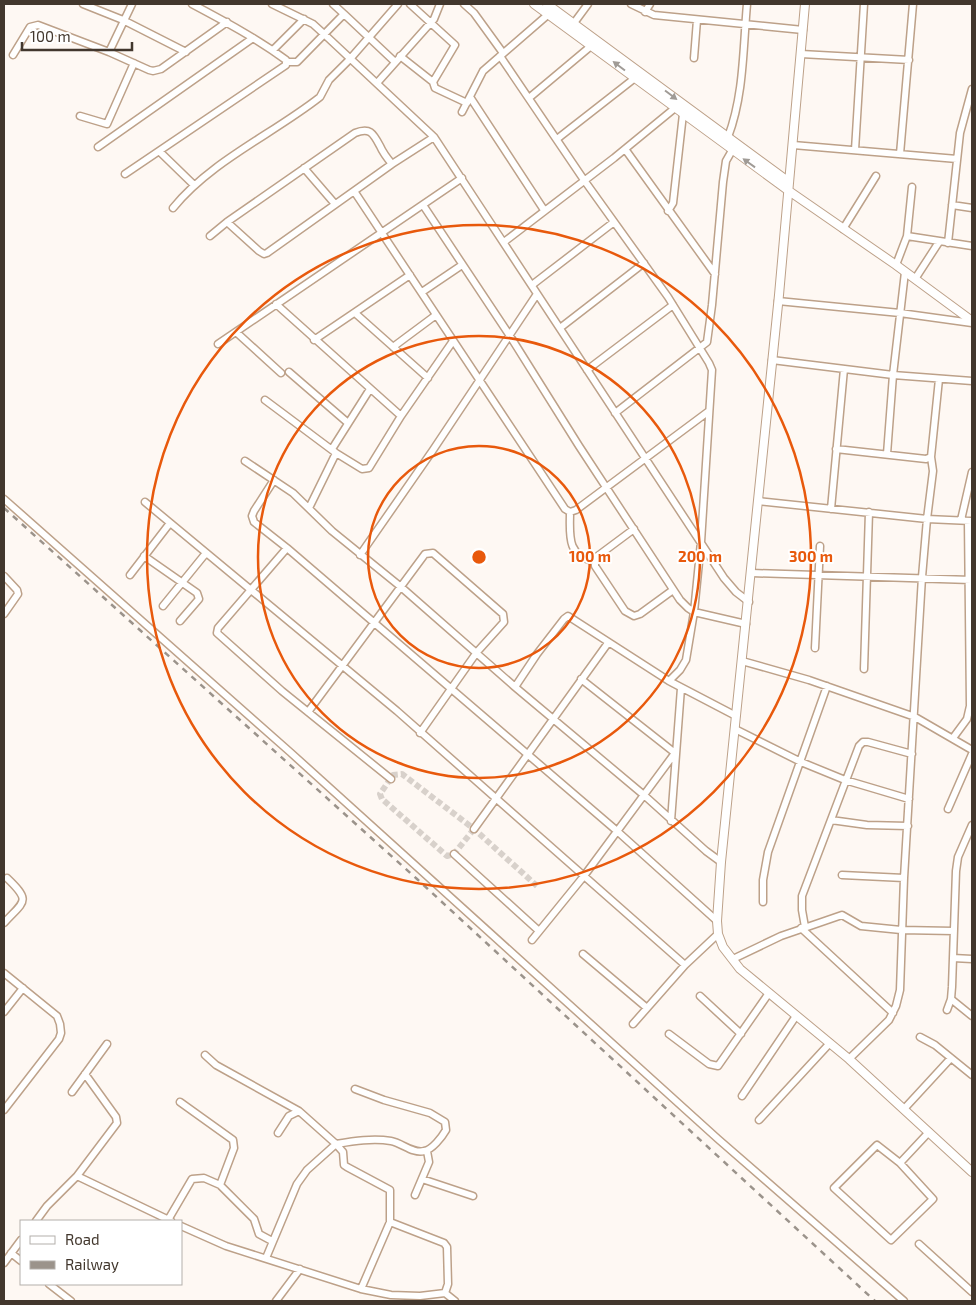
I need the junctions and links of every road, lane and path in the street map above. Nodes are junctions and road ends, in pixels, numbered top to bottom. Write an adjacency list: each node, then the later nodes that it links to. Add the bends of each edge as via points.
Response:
1 (83, 4): 22 (street)
2 (132, 4): 22 (street)
3 (192, 4): 24 (street)
4 (272, 4): 21 (street)
5 (333, 4): 20 (street)
6 (398, 4): 31 (street)
7 (410, 4): 25 (street)
8 (440, 4): 25 (street)
9 (464, 4): 36 (street, via 474,13)
10 (534, 4): 18 (street)
11 (588, 4): 26 (street)
12 (631, 4): 19 (street)
13 (650, 4): 19 (street)
14 (747, 4): 27 (street)
15 (805, 4): 28 (street)
16 (864, 4): 41 (street)
17 (914, 4): 43 (street)
18 (550, 9): 26 (street); 32 (street); 36 (street)
19 (645, 12): 23 (street, via 654,16)
20 (344, 14): 29 (street); 31 (street)
21 (304, 19): 29 (street); 33 (street)
22 (123, 20): 34 (street); 35 (street)
23 (697, 20): 27 (street); 40 (street)
24 (227, 22): 30 (street); 35 (street)
25 (431, 22): 39 (street); 48 (street, via 455,45)
26 (574, 23): 59 (street, one-way to 59)
27 (745, 24): 28 (street); 59 (street, via 740,94)
28 (803, 30): 37 (street)
29 (324, 34): 42 (street); 44 (street, via 297,62)
30 (254, 38): 33 (street); 63 (street)
31 (368, 38): 42 (street); 45 (street)
32 (591, 46): 47 (street, one-way to 32); 51 (street)
33 (273, 50): 44 (street)
34 (109, 52): 38 (street, via 33,25); 46 (street)
35 (186, 52): 46 (street, via 157,70)
36 (502, 54): 51 (street); 52 (street, via 483,71)
37 (801, 54): 41 (street); 61 (street)
38 (13, 55)
39 (400, 56): 45 (street); 48 (street)
40 (694, 58)
41 (861, 58): 43 (street); 66 (street)
42 (350, 59): 49 (street); 76 (street, via 329,80 320,97)
43 (909, 60): 67 (street)
44 (287, 62): 65 (street)
45 (395, 62): 49 (street)
46 (134, 63): 57 (street, via 108,124)
47 (635, 78): 53 (street); 60 (street)
48 (433, 82): 52 (street, via 435,88)
49 (376, 83): 58 (street)
50 (972, 89): 54 (street)
51 (529, 98): 60 (street)
52 (469, 100): 55 (street); 85 (street)
53 (675, 108): 56 (street); 64 (street)
54 (969, 108): 68 (street, via 960,133)
55 (462, 112)
56 (683, 114): 62 (street); 86 (street, via 673,203)
57 (80, 116)
58 (434, 137): 69 (street); 73 (street)
59 (728, 137): 62 (street)
60 (557, 139): 74 (street)
61 (793, 145): 66 (street); 75 (street)
62 (734, 146): 75 (street); 79 (street, one-way to 62); 101 (street, via 726,161)
63 (98, 147)
64 (625, 149): 74 (street); 86 (street)
65 (159, 150): 71 (street); 76 (street)
66 (856, 150): 67 (street)
67 (900, 154): 68 (street)
68 (957, 159): 81 (street)
69 (392, 164): 70 (street, via 374,134 362,130); 78 (street)
70 (304, 168): 80 (street); 87 (street)
71 (125, 174)
72 (876, 176): 89 (street)
73 (462, 178): 82 (street); 93 (street)
74 (584, 180): 85 (street); 88 (street)
75 (789, 182): 79 (street)
76 (194, 185): 83 (street)
77 (912, 186): 92 (street)
78 (354, 191): 80 (street); 90 (street)
79 (788, 191): 89 (street); 107 (street)
80 (335, 204): 87 (street, via 264,254)
81 (952, 205): 84 (street); 95 (street)
82 (423, 206): 90 (street); 98 (street)
83 (173, 208)
84 (972, 208)
85 (544, 210): 93 (street)
86 (668, 211): 101 (street)
87 (227, 222): 91 (street)
88 (614, 222): 97 (street); 104 (street)
89 (843, 229): 99 (street)
90 (381, 233): 102 (street); 108 (street)
91 (210, 236)
92 (907, 236): 94 (street); 99 (street)
93 (504, 242): 104 (street)
94 (939, 242): 95 (street); 103 (street)
95 (948, 243): 96 (street)
96 (972, 246)
97 (644, 263): 109 (street); 114 (street)
98 (462, 265): 105 (street); 116 (street)
99 (896, 265): 100 (street)
100 (904, 272): 103 (street); 111 (street)
101 (714, 274): 121 (street, via 708,338)
102 (410, 275): 105 (street); 110 (street)
103 (915, 279): 113 (street)
104 (532, 286): 106 (street)
105 (422, 292): 112 (street)
106 (537, 294): 114 (street); 116 (street)
107 (778, 301): 111 (street); 122 (street)
108 (276, 304): 115 (street); 117 (street)
109 (672, 305): 121 (street); 124 (street)
110 (355, 313): 117 (street); 120 (street)
111 (900, 313): 113 (street); 127 (street)
112 (436, 315): 118 (street); 120 (street)
113 (972, 322)
114 (560, 328): 124 (street)
115 (236, 332): 119 (street); 126 (street)
116 (510, 336): 130 (street); 146 (street)
117 (314, 340): 132 (street)
118 (453, 341): 128 (street); 130 (street)
119 (218, 344)
120 (393, 347): 128 (street)
121 (700, 348): 134 (street, via 712,370); 135 (street)
122 (772, 360): 123 (street); 148 (street)
123 (844, 369): 127 (street); 138 (street)
124 (587, 370): 135 (street)
125 (289, 372): 137 (street)
126 (281, 373)
127 (893, 375): 129 (street); 140 (street)
128 (428, 378): 136 (street)
129 (939, 379): 131 (street); 141 (street)
130 (479, 381): 152 (street, via 564,509); 163 (street)
131 (972, 381)
132 (370, 389): 136 (street); 137 (street)
133 (265, 400): 139 (street)
134 (709, 410): 142 (street); 159 (street)
135 (615, 413): 142 (street)
136 (402, 416): 139 (street, via 369,468 362,469)
137 (348, 423): 139 (street)
138 (836, 449): 140 (street); 151 (street)
139 (334, 451): 150 (street)
140 (887, 454): 141 (street)
141 (930, 457): 154 (street, via 933,471)
142 (646, 458): 146 (street); 159 (street)
143 (245, 461): 145 (street)
144 (972, 472): 155 (street)
145 (274, 480): 150 (street); 161 (street, via 252,516 254,522)
146 (607, 488): 152 (street); 158 (street)
147 (4, 498): 301 (street, via 718,1139)
148 (758, 501): 151 (street); 166 (street)
149 (145, 502): 157 (street)
150 (309, 508): 163 (street)
151 (831, 508): 153 (street)
152 (570, 512): 165 (street, via 572,547 584,560)
153 (869, 512): 154 (street); 170 (street)
154 (927, 519): 155 (street); 171 (street)
155 (961, 520): 156 (street)
156 (970, 521): 172 (street)
157 (170, 522): 162 (street); 164 (street)
158 (634, 529): 165 (street); 176 (street)
159 (701, 542): 177 (street, via 724,578); 179 (street)
160 (820, 546): 168 (street)
161 (287, 548): 175 (street); 183 (street)
162 (206, 553): 173 (street); 175 (street)
163 (360, 555): 174 (street)
164 (144, 556): 167 (street); 173 (street)
165 (594, 561): 176 (street, via 622,606 634,616)
166 (752, 573): 168 (street); 177 (street)
167 (130, 575)
168 (818, 575): 170 (street); 185 (street)
169 (4, 576): 180 (street, via 18,594)
170 (867, 577): 171 (street); 189 (street)
171 (922, 578): 172 (street); 199 (street)
172 (970, 580): 196 (street)
173 (182, 582): 178 (street); 181 (street, via 199,596)
174 (401, 588): 183 (street); 186 (street); 186 (street, via 425,554 433,554 503,614 504,622)
175 (251, 590): 188 (street); 197 (street, via 217,633)
176 (673, 590): 179 (street)
177 (749, 602): 182 (street)
178 (163, 606)
179 (694, 612): 182 (street); 191 (street, via 686,660)
180 (4, 614)
181 (180, 621)
182 (746, 624): 187 (street)
183 (374, 625): 188 (street); 195 (street)
184 (608, 643): 190 (street); 191 (street); 193 (street, via 568,616)
185 (815, 648)
186 (477, 652): 193 (street); 195 (street)
187 (742, 661): 192 (street); 198 (street)
188 (343, 666): 197 (street); 202 (street)
189 (864, 668)
190 (581, 678): 200 (street); 205 (street)
191 (669, 681): 194 (street)
192 (827, 686): 199 (street); 209 (street)
193 (515, 687): 200 (street)
194 (681, 688): 198 (street); 205 (street)
195 (452, 689): 202 (street); 208 (street)
196 (971, 693): 203 (street, via 967,719)
197 (308, 712): 210 (street)
198 (736, 716): 201 (street)
199 (915, 717): 203 (street); 206 (street)
200 (553, 720): 208 (street); 212 (street)
201 (735, 729): 209 (street); 223 (street)
202 (420, 733): 213 (street)
203 (953, 738): 204 (street)
204 (972, 750)
205 (675, 753): 212 (street); 217 (street)
206 (912, 754): 211 (street, via 863,742); 214 (street)
207 (972, 754): 215 (street)
208 (528, 755): 213 (street); 221 (street)
209 (801, 762): 211 (street); 228 (street, via 766,859)
210 (391, 778)
211 (845, 780): 214 (street); 216 (street)
212 (645, 796): 217 (street); 221 (street)
213 (496, 799): 220 (street); 225 (street)
214 (909, 799): 219 (street)
215 (948, 809)
216 (831, 820): 219 (street); 231 (street, via 802,896)
217 (671, 821): 223 (street)
218 (972, 825): 234 (street, via 958,857)
219 (908, 826): 227 (street)
220 (474, 829)
221 (617, 832): 225 (street); 229 (street)
222 (454, 854): 233 (street)
223 (721, 862): 229 (street)
224 (842, 875): 227 (street)
225 (584, 876): 233 (street); 241 (street)
226 (7, 878): 230 (street, via 23,897 21,904)
227 (904, 878): 232 (street)
228 (763, 902)
229 (717, 921): 235 (street)
230 (4, 923)
231 (803, 928): 232 (street, via 842,915 860,926); 239 (street); 250 (street)
232 (901, 930): 234 (street); 250 (street, via 900,990)
233 (539, 931): 236 (street)
234 (954, 931): 238 (street)
235 (718, 934): 239 (street); 241 (street)
236 (532, 940)
237 (583, 954): 247 (street)
238 (953, 958): 240 (street); 246 (street)
239 (733, 959): 244 (street)
240 (972, 959)
241 (685, 966): 247 (street)
242 (4, 973): 243 (street)
243 (24, 988): 249 (street); 269 (street, via 57,1016 61,1033 55,1047)
244 (769, 993): 251 (street); 255 (street)
245 (700, 996): 255 (street)
246 (951, 999): 248 (street); 252 (street)
247 (647, 1008): 253 (street)
248 (947, 1010)
249 (4, 1012)
250 (893, 1013): 261 (street)
251 (796, 1016): 257 (street); 266 (street)
252 (972, 1016)
253 (634, 1024)
254 (669, 1034): 255 (street, via 715,1066 721,1063)
255 (740, 1034)
256 (920, 1037): 260 (street)
257 (830, 1043): 261 (street); 271 (street)
258 (108, 1044): 262 (street)
259 (205, 1055): 270 (street, via 216,1065)
260 (951, 1058): 263 (street); 268 (street)
261 (849, 1059): 268 (street)
262 (85, 1074): 265 (street); 278 (street, via 117,1123)
263 (972, 1075)
264 (355, 1089): 275 (street, via 430,1112 445,1122 446,1130)
265 (72, 1092)
266 (742, 1096)
267 (180, 1102): 280 (street, via 233,1140 234,1148)
268 (904, 1109): 272 (street)
269 (4, 1110)
270 (298, 1111): 273 (street, via 289,1116); 274 (street)
271 (759, 1120)
272 (929, 1132): 276 (street); 277 (street)
273 (278, 1133)
274 (336, 1144): 275 (street, via 381,1140 416,1151); 285 (street, via 343,1152 344,1165 390,1190); 288 (street, via 307,1170 297,1184)
275 (427, 1151): 279 (street, via 429,1162)
276 (900, 1163): 276 (street, via 933,1199 891,1240 834,1188 877,1145)
277 (972, 1172)
278 (77, 1176): 283 (street); 284 (street)
279 (422, 1179): 281 (street); 282 (street)
280 (220, 1185): 284 (street, via 204,1178 192,1179); 288 (street, via 254,1219 259,1234)
281 (415, 1195)
282 (473, 1196)
283 (37, 1220)
284 (169, 1220)
285 (390, 1222): 295 (street); 297 (street, via 444,1243 447,1247 448,1284)
286 (182, 1226): 291 (street, via 226,1246)
287 (20, 1241): 290 (street)
288 (272, 1241): 291 (street)
289 (920, 1244): 296 (street)
290 (6, 1258): 292 (street)
291 (266, 1258): 293 (street)
292 (20, 1261)
293 (300, 1269): 295 (street); 300 (street)
294 (50, 1285): 299 (street)
295 (360, 1289): 297 (street, via 391,1295)
296 (972, 1292)
297 (445, 1294): 298 (street)
298 (453, 1300)
299 (71, 1301)
300 (276, 1301)
301 (904, 1301)

